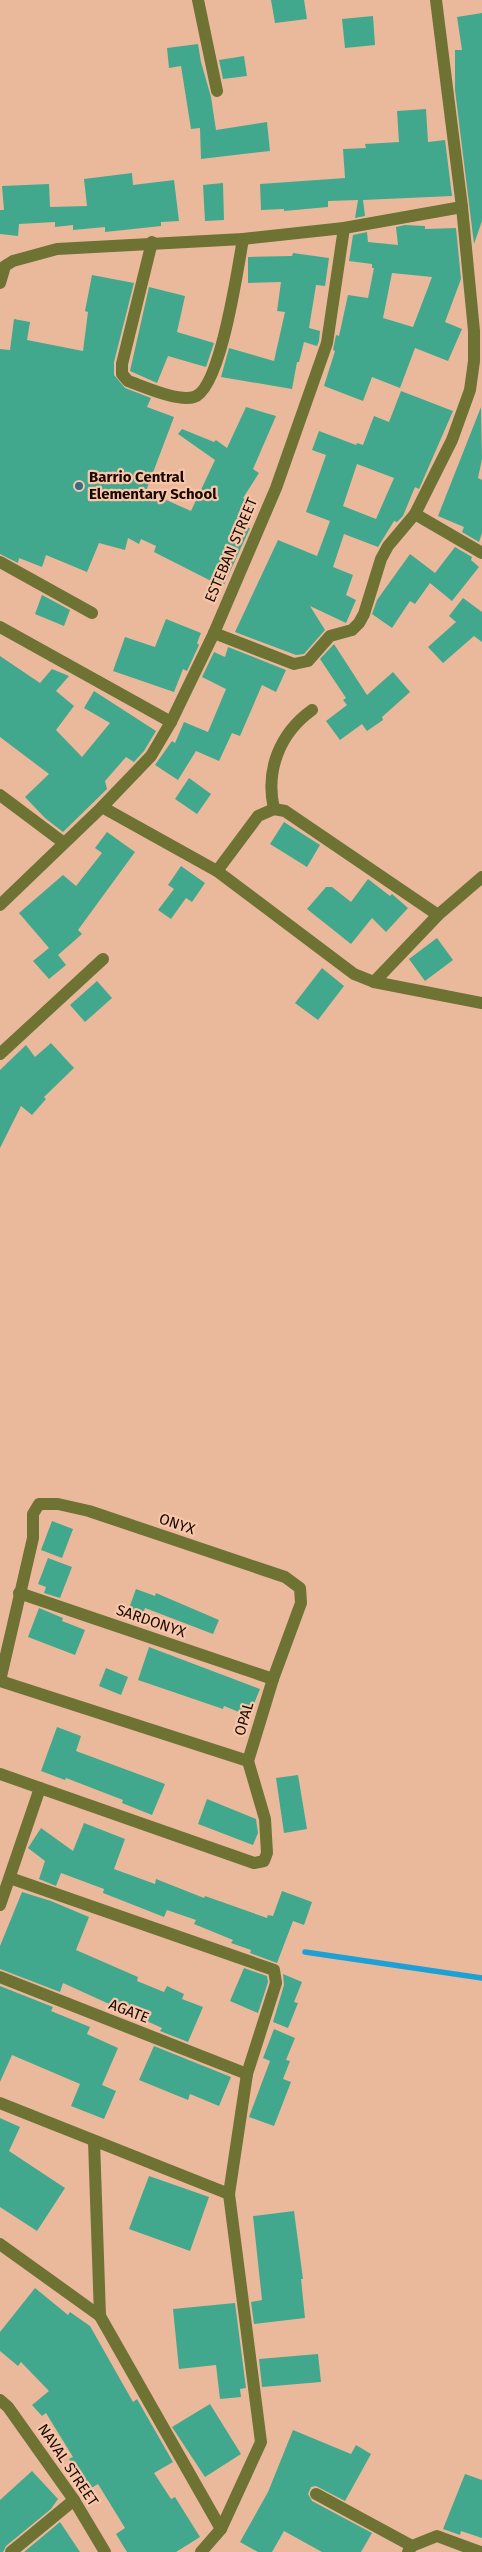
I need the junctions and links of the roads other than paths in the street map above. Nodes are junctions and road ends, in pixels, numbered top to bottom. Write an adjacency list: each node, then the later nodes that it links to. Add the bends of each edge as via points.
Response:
1 (198, 0): 3 (street)
2 (436, 0): 4 (street)
3 (217, 90)
4 (462, 208): 5 (street); 9 (street, via 474,331 470,390 452,440)
5 (344, 228): 6 (street); 14 (street, ESTEBAN STREET, via 327,343 276,488)
6 (243, 239): 7 (street); 7 (street, via 228,322 208,384 196,397 183,399 128,381 122,374)
7 (152, 242): 8 (street, via 56,249 13,261 5,266)
8 (0, 282)
9 (415, 514): 10 (street); 14 (street, via 388,546 359,623 352,630 330,636 308,661 294,664)
10 (482, 553)
11 (0, 562): 12 (street)
12 (92, 612)
13 (0, 627): 16 (street)
14 (214, 633): 16 (street, ESTEBAN STREET)
15 (312, 710): 19 (street, via 290,730 278,751 270,784)
16 (172, 722): 18 (street, ESTEBAN STREET, via 151,756)
17 (0, 796): 20 (street)
18 (102, 807): 20 (street, ESTEBAN STREET); 21 (street)
19 (274, 809): 21 (street, via 258,816); 24 (street, via 285,811)
20 (64, 843): 23 (street, ESTEBAN STREET)
21 (217, 871): 26 (street, via 354,974)
22 (482, 877): 24 (street)
23 (0, 906)
24 (438, 915): 26 (street)
25 (103, 959): 29 (street)
26 (374, 982): 28 (street)
27 (482, 991): 28 (street)
28 (477, 1002)
29 (0, 1054)
30 (300, 1588): 31 (street, ONYX, via 285,1578 88,1511 58,1504 39,1504 34,1514 32,1538); 32 (street, OPAL, via 300,1603)
31 (19, 1593): 32 (street, SARDONYX); 33 (street)
32 (273, 1679): 34 (street, OPAL)
33 (0, 1681): 34 (street)
34 (248, 1761): 36 (street, via 265,1818 267,1853 264,1861 254,1863)
35 (0, 1774): 36 (street)
36 (40, 1788): 37 (street)
37 (10, 1878): 38 (street); 40 (street, via 274,1970 276,1983)
38 (0, 1905)
39 (0, 1978): 40 (street, AGATE)
40 (247, 2074): 43 (street)
41 (0, 2103): 42 (street)
42 (94, 2141): 43 (street); 45 (street)
43 (229, 2194): 49 (street, via 261,2442)
44 (0, 2244): 45 (street)
45 (100, 2316): 49 (street)
46 (0, 2400): 48 (street, NAVAL STREET)
47 (316, 2494): 50 (street)
48 (74, 2500): 51 (street); 52 (street, NAVAL STREET)
49 (221, 2529): 53 (street)
50 (410, 2549): 54 (street, via 437,2536)
51 (11, 2552)
52 (104, 2552)
53 (201, 2552)
54 (480, 2552)

